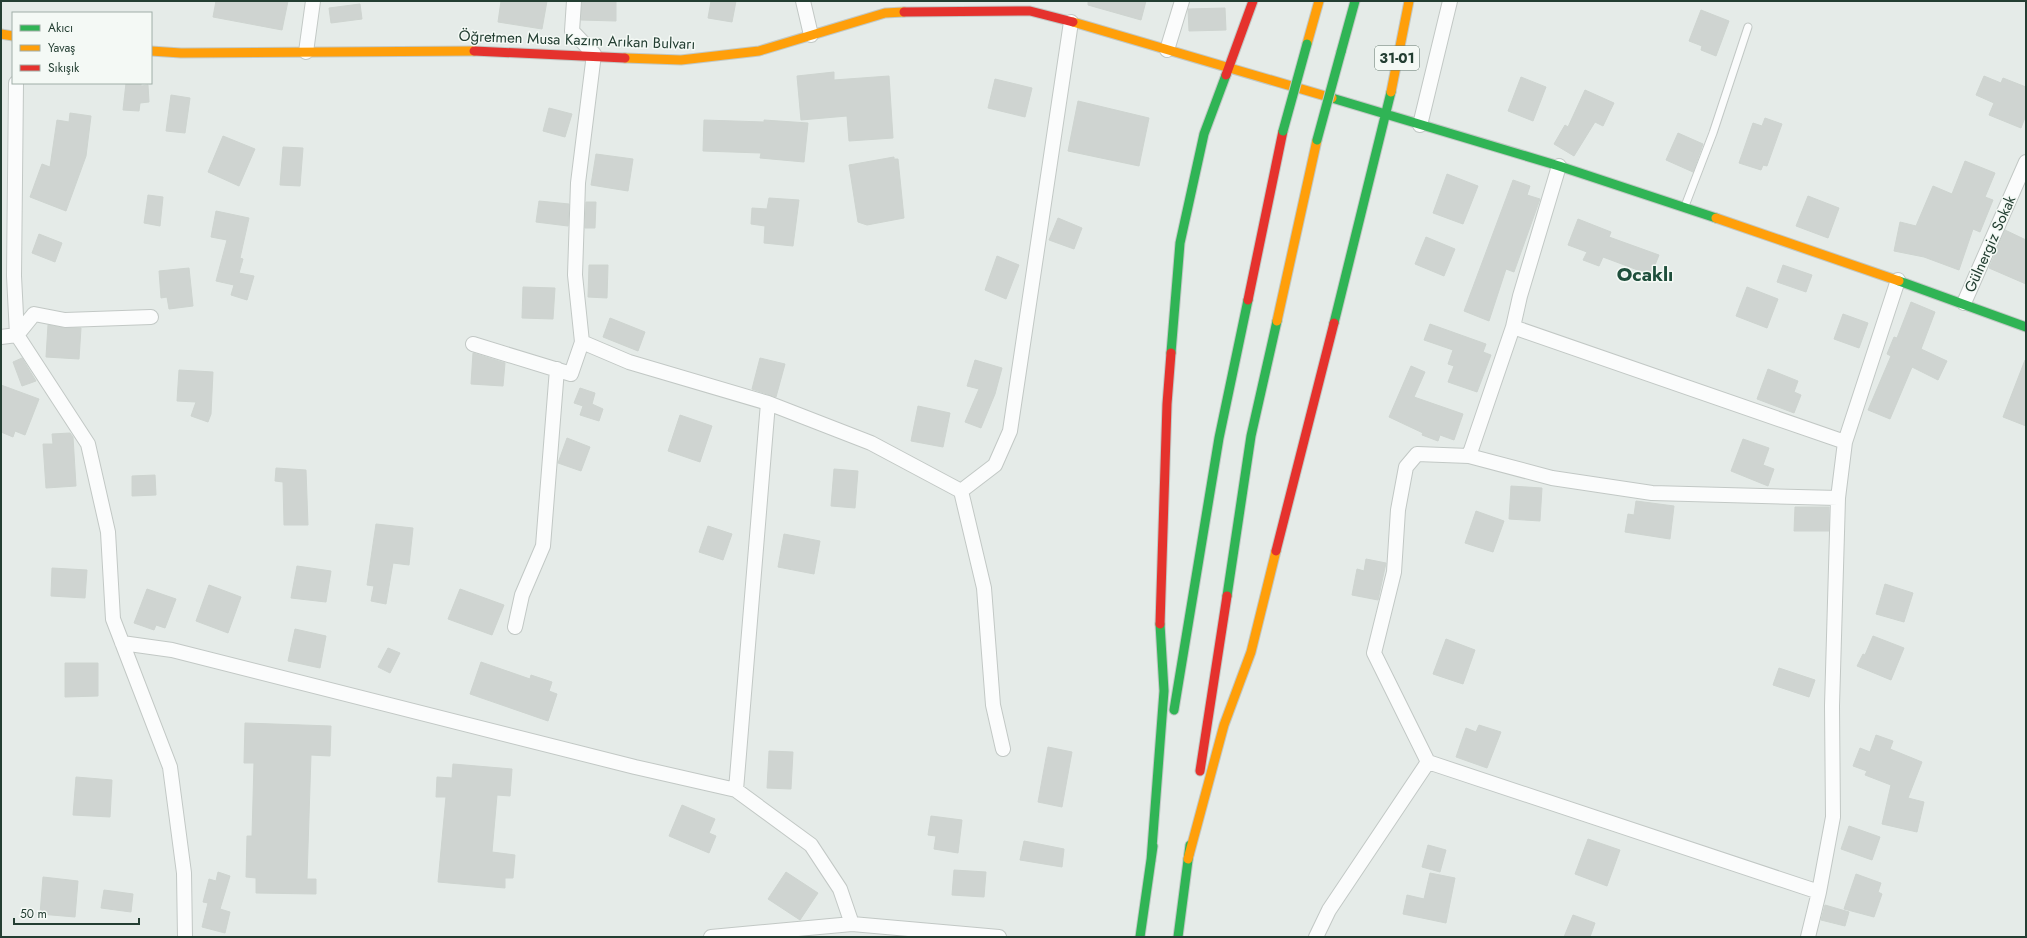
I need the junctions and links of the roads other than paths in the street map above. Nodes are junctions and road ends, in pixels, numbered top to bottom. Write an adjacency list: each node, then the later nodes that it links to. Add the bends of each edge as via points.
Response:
1 (313, 1): 18 (street)
2 (574, 1): 19 (street, via 572,31)
3 (803, 1): 14 (street)
4 (1182, 1): 16 (street)
5 (1253, 1): 20 (main road)
6 (1319, 1): 44 (main road, bridge, via 1283,131 1219,438)
7 (1355, 1): 49 (main road, bridge, via 1317,140 1251,436)
8 (1409, 1): 22 (main road, 31-01)
9 (1450, 1): 23 (street)
10 (924, 7): 11 (main road, Öğretmen Musa Kazım Arıkan Bulvarı, via 1030,11); 14 (main road, Öğretmen Musa Kazım Arıkan Bulvarı, via 885,13)
11 (1071, 22): 16 (main road, Öğretmen Musa Kazım Arıkan Bulvarı); 40 (street, via 1010,431 994,465)
12 (1748, 27): 26 (lane, via 1713,133)
13 (1, 34): 15 (main road)
14 (811, 35): 19 (main road, Öğretmen Musa Kazım Arıkan Bulvarı, via 759,51 681,60)
15 (12, 36)
16 (1167, 50): 20 (main road, Öğretmen Musa Kazım Arıkan Bulvarı)
17 (152, 51): 18 (main road, Öğretmen Musa Kazım Arıkan Bulvarı)
18 (306, 52): 19 (main road, Öğretmen Musa Kazım Arıkan Bulvarı, via 472,51)
19 (594, 56): 34 (street, via 578,183 575,275)
20 (1228, 68): 22 (main road, Öğretmen Musa Kazım Arıkan Bulvarı); 50 (main road, via 1204,134 1180,243 1167,404 1160,629 1164,691)
21 (16, 84): 32 (street, via 14,276)
22 (1386, 115): 23 (main road, Öğretmen Musa Kazım Arıkan Bulvarı); 49 (main road, via 1251,652 1224,725)
23 (1420, 125): 25 (main road, Öğretmen Musa Kazım Arıkan Bulvarı)
24 (2026, 162): 28 (street, Gülnergiz Sokak)
25 (1559, 166): 26 (main road, Öğretmen Musa Kazım Arıkan Bulvarı); 30 (street)
26 (1684, 207): 27 (main road, Öğretmen Musa Kazım Arıkan Bulvarı)
27 (1898, 280): 28 (main road, Öğretmen Musa Kazım Arıkan Bulvarı); 38 (street)
28 (1964, 303): 31 (main road, Öğretmen Musa Kazım Arıkan Bulvarı)
29 (150, 317): 32 (street, via 65,320 34,314)
30 (1513, 327): 38 (street); 39 (street)
31 (2026, 327)
32 (17, 335): 33 (street); 43 (street, via 88,444 108,532 113,619)
33 (1, 337)
34 (582, 342): 36 (street, via 572,374); 37 (street, via 629,362)
35 (473, 344): 36 (street)
36 (557, 369): 42 (street, via 543,546 522,594)
37 (768, 403): 40 (street, via 871,443); 48 (street)
38 (1845, 442): 41 (street)
39 (1469, 456): 41 (street, via 1552,478 1652,493); 47 (street, via 1417,454 1406,467 1398,510 1394,572 1374,653)
40 (961, 491): 46 (street, via 984,588 992,705)
41 (1838, 498): 51 (street, via 1832,706 1833,817)
42 (515, 627)
43 (122, 643): 48 (street, via 172,650); 54 (street, via 170,767 184,872)
44 (1173, 718)
45 (1170, 734): 50 (main road)
46 (1003, 749)
47 (1428, 762): 51 (street); 59 (street, via 1328,910)
48 (736, 790): 52 (street, via 811,845 840,889)
49 (1188, 859): 58 (main road)
50 (1151, 861): 57 (main road)
51 (1819, 892): 60 (street)
52 (852, 924): 53 (street); 55 (street)
53 (875, 932): 56 (street)
54 (185, 937)
55 (711, 937)
56 (999, 937)
57 (1140, 937)
58 (1178, 937)
59 (1316, 937)
60 (1808, 937)

